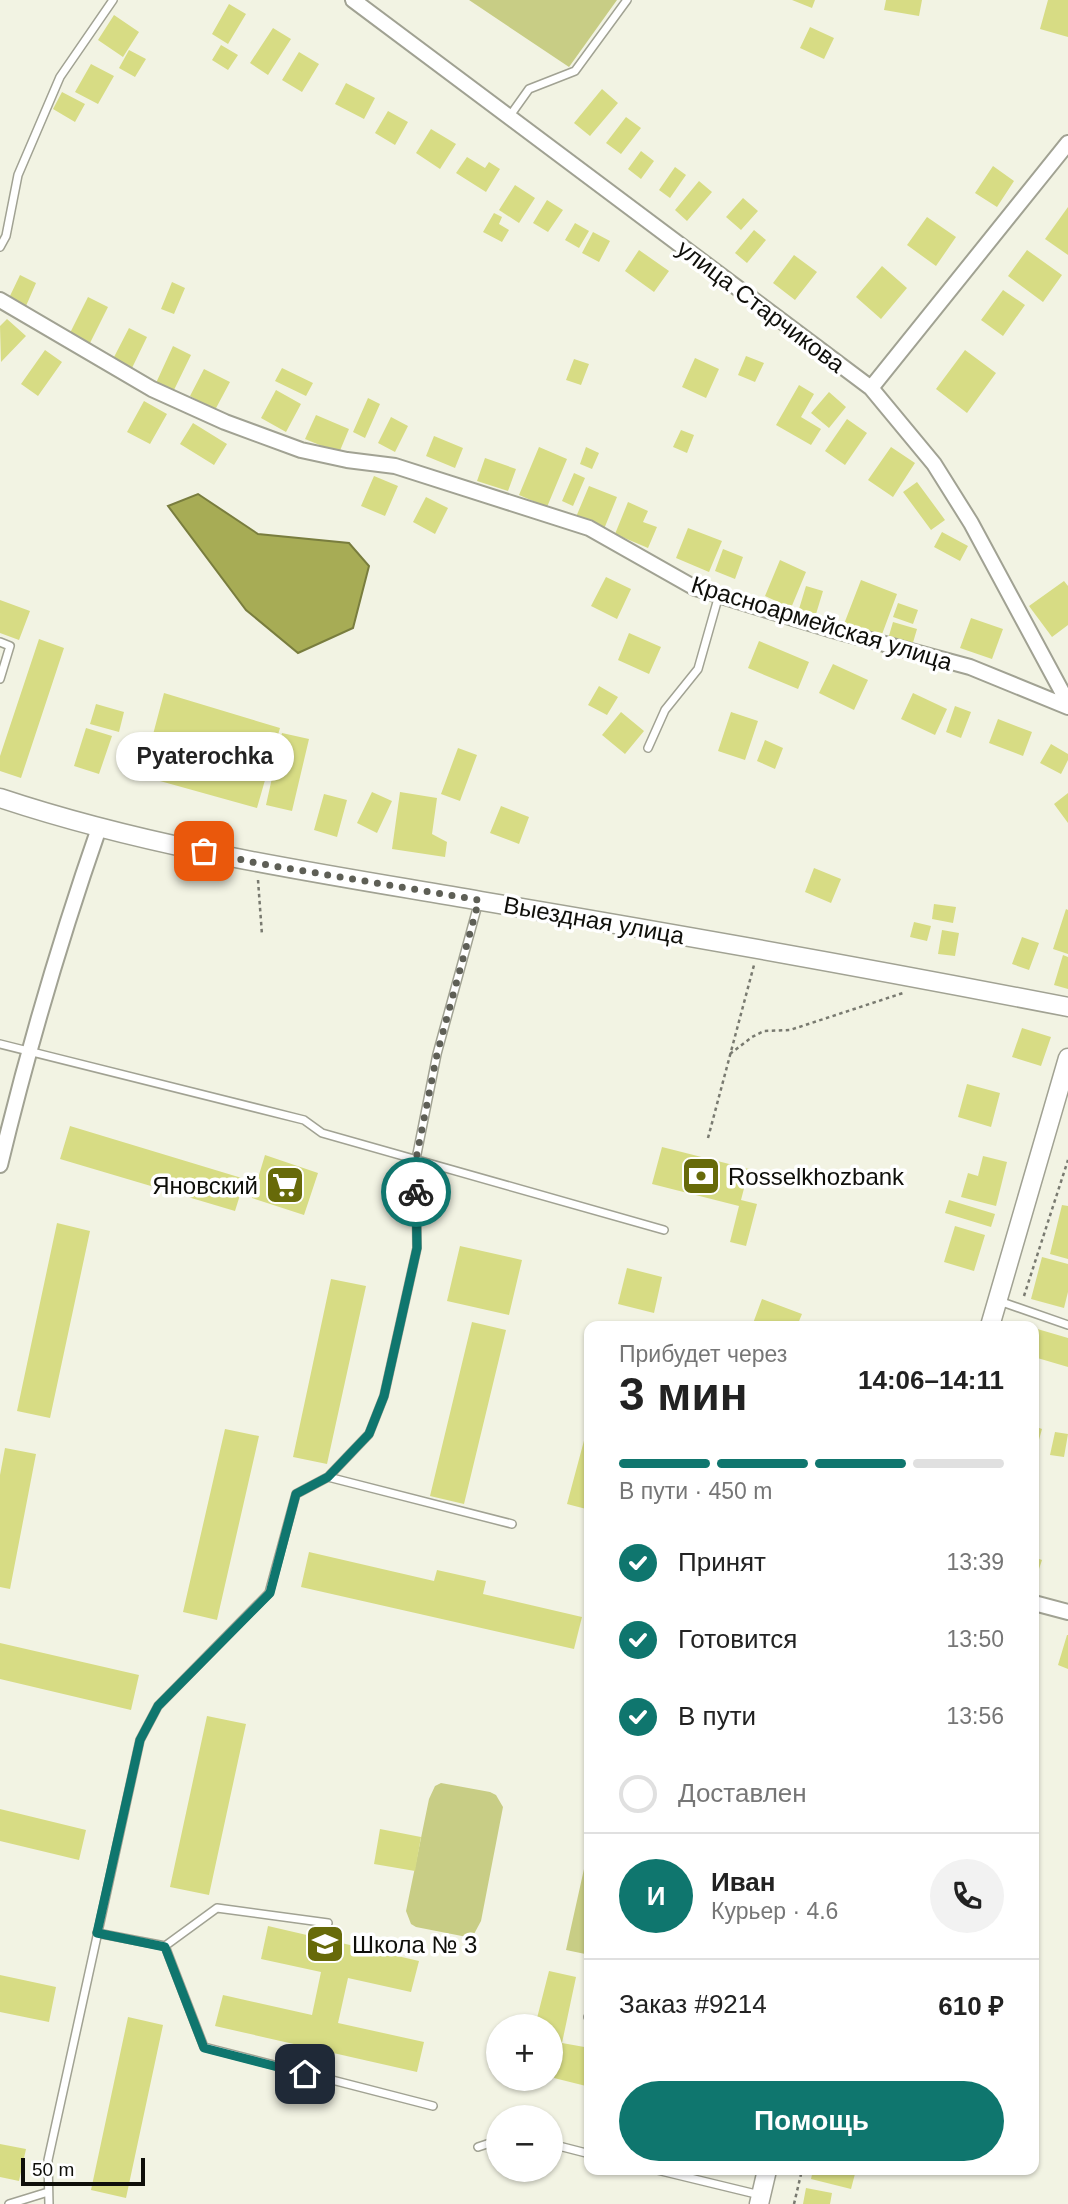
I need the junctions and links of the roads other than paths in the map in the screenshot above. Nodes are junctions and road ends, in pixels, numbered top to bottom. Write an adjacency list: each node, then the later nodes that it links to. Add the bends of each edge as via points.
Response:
1 (113, 0): 6 (lane, via 60,77 18,175)
2 (353, 0): 4 (street, улица Старчикова)
3 (627, 0): 4 (lane, via 575,71 529,89)
4 (509, 117): 8 (street, улица Старчикова)
5 (1068, 143): 8 (street)
6 (0, 247)
7 (0, 300): 9 (street, Красноармейская улица, via 152,389 225,422 301,450 396,466 589,528 695,588)
8 (871, 388): 12 (street, улица Старчикова, via 934,464 964,511)
9 (719, 595): 12 (street, Красноармейская улица, via 970,667); 13 (lane, via 698,669 665,710)
10 (0, 642): 11 (lane, via 10,646)
11 (0, 679)
12 (1068, 705)
13 (648, 748)
14 (0, 798): 15 (street, Выездная улица)
15 (99, 828): 16 (street, Выездная улица, via 256,863); 19 (street)
16 (479, 900): 17 (street, Выездная улица); 21 (lane, via 437,1054)
17 (1068, 1007)
18 (0, 1044): 19 (lane)
19 (27, 1052): 21 (lane, via 304,1120 321,1133); 22 (street)
20 (1068, 1058): 24 (street)
21 (416, 1159): 23 (lane); 27 (lane, via 417,1248 384,1396 369,1434)
22 (0, 1165)
23 (664, 1230)
24 (998, 1301): 25 (street); 26 (lane)
25 (992, 1321)
26 (1068, 1325)
27 (328, 1477): 28 (lane); 32 (lane, via 296,1494 270,1593 158,1706 140,1740)
28 (512, 1524)
29 (1039, 1604): 30 (street)
30 (1068, 1612)
31 (328, 1923): 33 (lane, via 217,1908)
32 (97, 1933): 33 (lane); 41 (lane, via 48,2160)
33 (165, 1947): 34 (lane, via 204,2048)
34 (433, 2106)
35 (486, 2144): 36 (lane)
36 (478, 2147)
37 (563, 2147): 38 (lane)
38 (584, 2152)
39 (674, 2175): 42 (lane)
40 (766, 2175): 42 (street)
41 (48, 2192): 43 (lane); 44 (lane)
42 (760, 2200)
43 (9, 2204)
44 (49, 2204)

